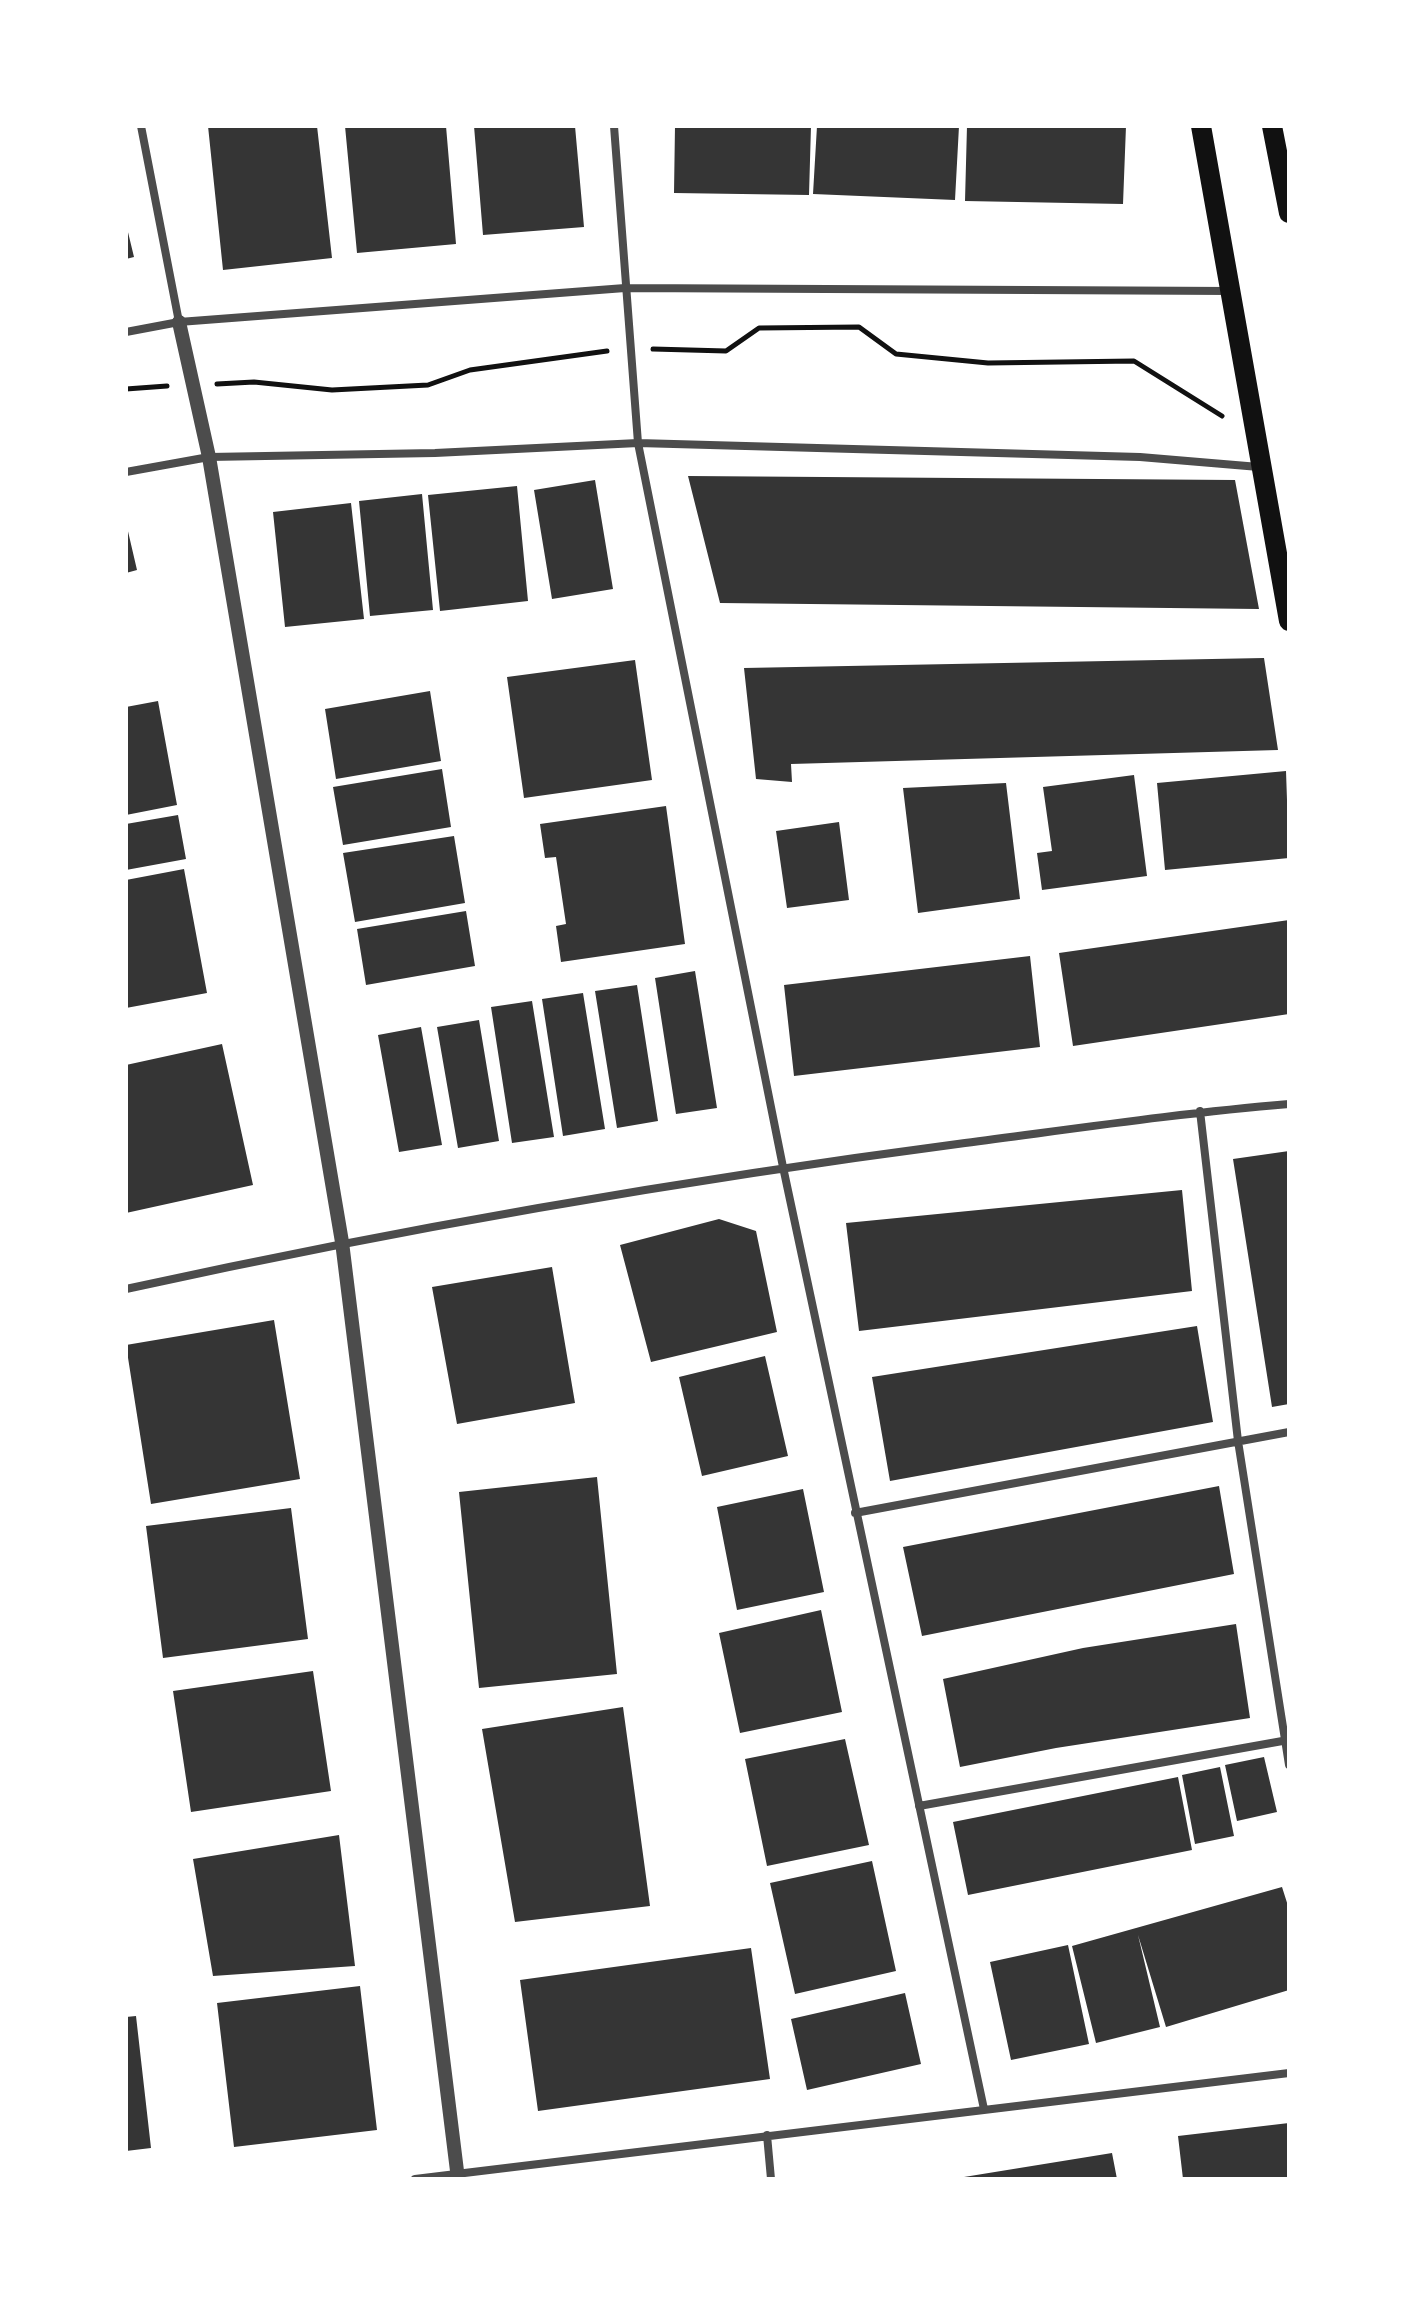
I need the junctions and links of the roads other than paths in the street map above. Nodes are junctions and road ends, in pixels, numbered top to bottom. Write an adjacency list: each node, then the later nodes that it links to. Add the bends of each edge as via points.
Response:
1 (141, 126): 8 (street)
2 (614, 126): 6 (street)
3 (1201, 126): 7 (main road)
4 (1272, 126): 5 (main road)
5 (1289, 213)
6 (625, 288): 7 (street); 8 (street); 10 (street)
7 (1231, 291): 12 (main road)
8 (179, 322): 9 (street); 11 (street)
9 (126, 332)
10 (638, 443): 11 (street); 12 (street, via 1140,457); 17 (street)
11 (209, 457): 13 (street); 18 (street)
12 (1262, 467): 14 (main road)
13 (126, 472)
14 (1289, 621)
15 (1289, 1104): 16 (street)
16 (1200, 1111): 17 (street); 21 (street)
17 (783, 1167): 18 (street); 22 (street)
18 (342, 1242): 19 (street); 29 (street)
19 (126, 1289)
20 (1289, 1432): 21 (street)
21 (1238, 1441): 22 (street); 23 (street)
22 (855, 1513): 25 (street)
23 (1286, 1740): 24 (street); 25 (street)
24 (1289, 1765)
25 (919, 1806): 27 (street)
26 (1289, 2073): 27 (street)
27 (984, 2109): 28 (street)
28 (767, 2135): 29 (street); 31 (street)
29 (458, 2176): 30 (street)
30 (415, 2179)
31 (771, 2179)

